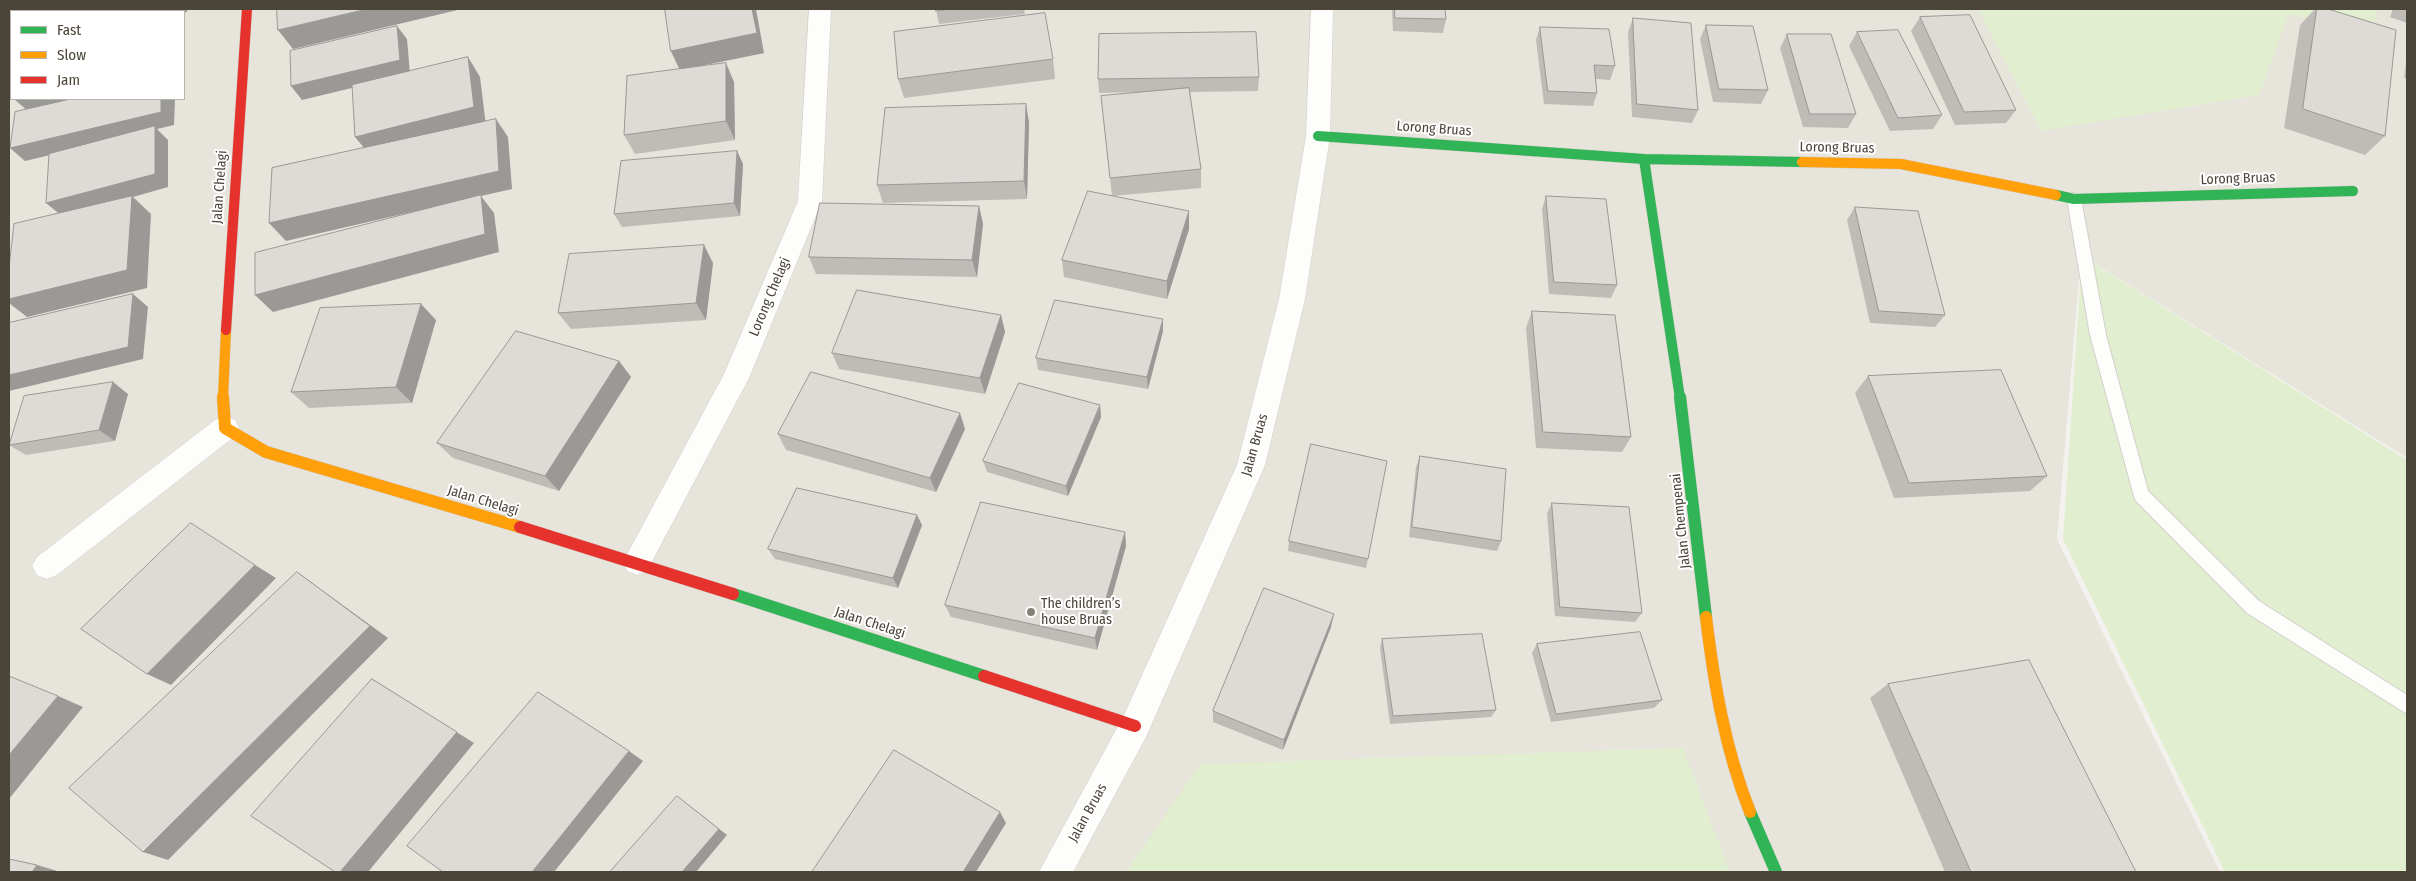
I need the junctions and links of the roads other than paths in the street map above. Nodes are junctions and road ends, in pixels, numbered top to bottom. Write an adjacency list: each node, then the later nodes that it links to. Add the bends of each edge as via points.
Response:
1 (247, 9): 8 (street, Jalan Chelagi, via 222,387)
2 (820, 9): 9 (street, Lorong Chelagi, via 810,201 736,378)
3 (1322, 9): 4 (street, Jalan Bruas)
4 (1318, 136): 5 (street, Lorong Bruas); 12 (street, Jalan Bruas, via 1292,299 1251,465)
5 (1644, 159): 7 (street, Lorong Bruas, via 1901,164); 14 (street, Jalan Chempenai, via 1691,477 1712,672 1738,784)
6 (2353, 191): 7 (street, Lorong Bruas)
7 (2074, 199): 11 (lane, via 2098,335 2141,495 2253,607)
8 (225, 428): 9 (street, Jalan Chelagi, via 266,452); 10 (street)
9 (638, 562): 12 (street, Jalan Chelagi)
10 (47, 566)
11 (2407, 704)
12 (1135, 726): 13 (street, Jalan Bruas)
13 (1055, 872)
14 (1776, 872)

